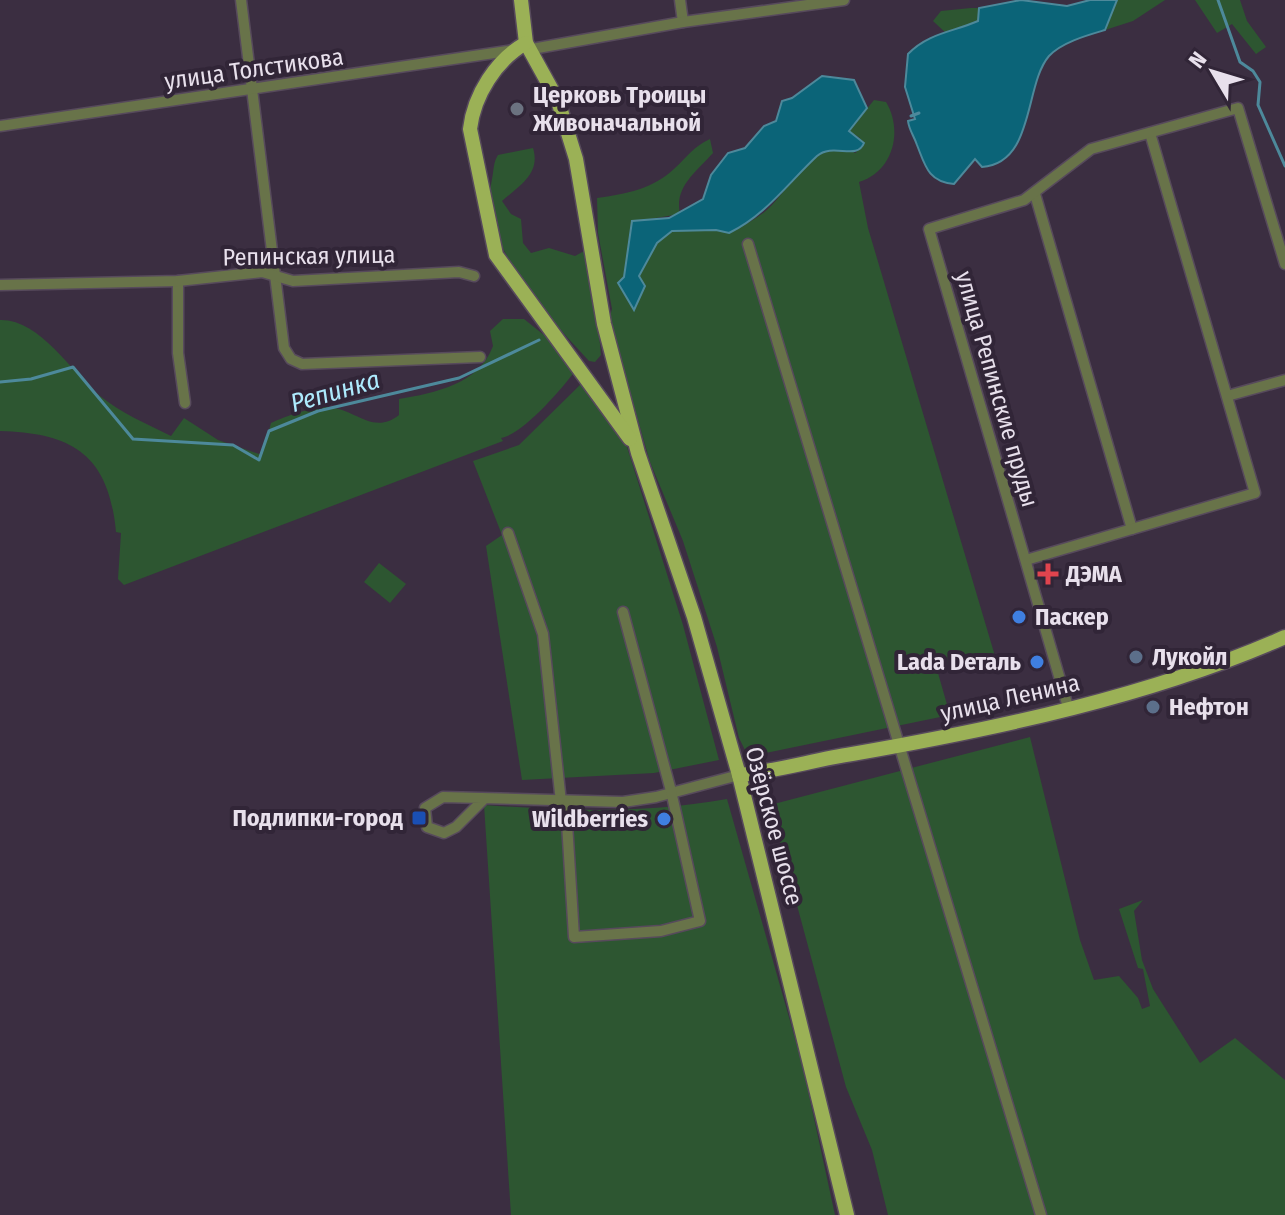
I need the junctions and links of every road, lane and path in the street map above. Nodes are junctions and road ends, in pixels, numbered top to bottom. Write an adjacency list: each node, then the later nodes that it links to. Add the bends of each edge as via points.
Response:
1 (241, 0): 7 (street)
2 (521, 0): 6 (main road)
3 (680, 0): 5 (street)
4 (844, 0): 5 (street, улица Толстикова)
5 (683, 22): 6 (street, улица Толстикова)
6 (524, 47): 7 (street, улица Толстикова); 21 (main road, via 558,101 576,159 604,324); 21 (main road, via 482,90 470,129 496,255)
7 (253, 90): 8 (street, улица Толстикова); 13 (street)
8 (0, 126)
9 (1150, 133): 10 (street, улица Репинские пруды, via 1091,149); 12 (street, улица Репинские пруды, via 1238,108); 19 (street)
10 (1035, 194): 22 (street); 24 (street, улица Репинские пруды, via 929,229)
11 (748, 244): 28 (street)
12 (1285, 264)
13 (276, 274): 14 (street, Репинская улица, via 293,281 459,272); 15 (street, Репинская улица); 17 (street, via 284,348 302,364)
14 (474, 276)
15 (178, 281): 16 (street, Репинская улица); 20 (street, via 178,353)
16 (0, 285)
17 (480, 357)
18 (1285, 380): 19 (street)
19 (1227, 396): 22 (street, via 1255,493)
20 (185, 403)
21 (638, 453): 29 (main road, Озёрское шоссе, via 694,617)
22 (1132, 529): 24 (street)
23 (508, 533): 32 (street, via 543,634)
24 (1026, 560): 27 (street)
25 (623, 612): 30 (street)
26 (1285, 637): 27 (main road, улица Ленина)
27 (1068, 707): 28 (main road, улица Ленина)
28 (899, 746): 29 (main road, улица Ленина); 34 (street)
29 (739, 775): 30 (street); 33 (main road, Озёрское шоссе)
30 (671, 791): 32 (street, via 623,802); 32 (street, via 700,921 661,931 574,937)
31 (484, 799): 31 (street, via 433,800 425,808 427,827 444,833); 32 (street)
32 (565, 802)
33 (847, 1215)
34 (1041, 1215)

